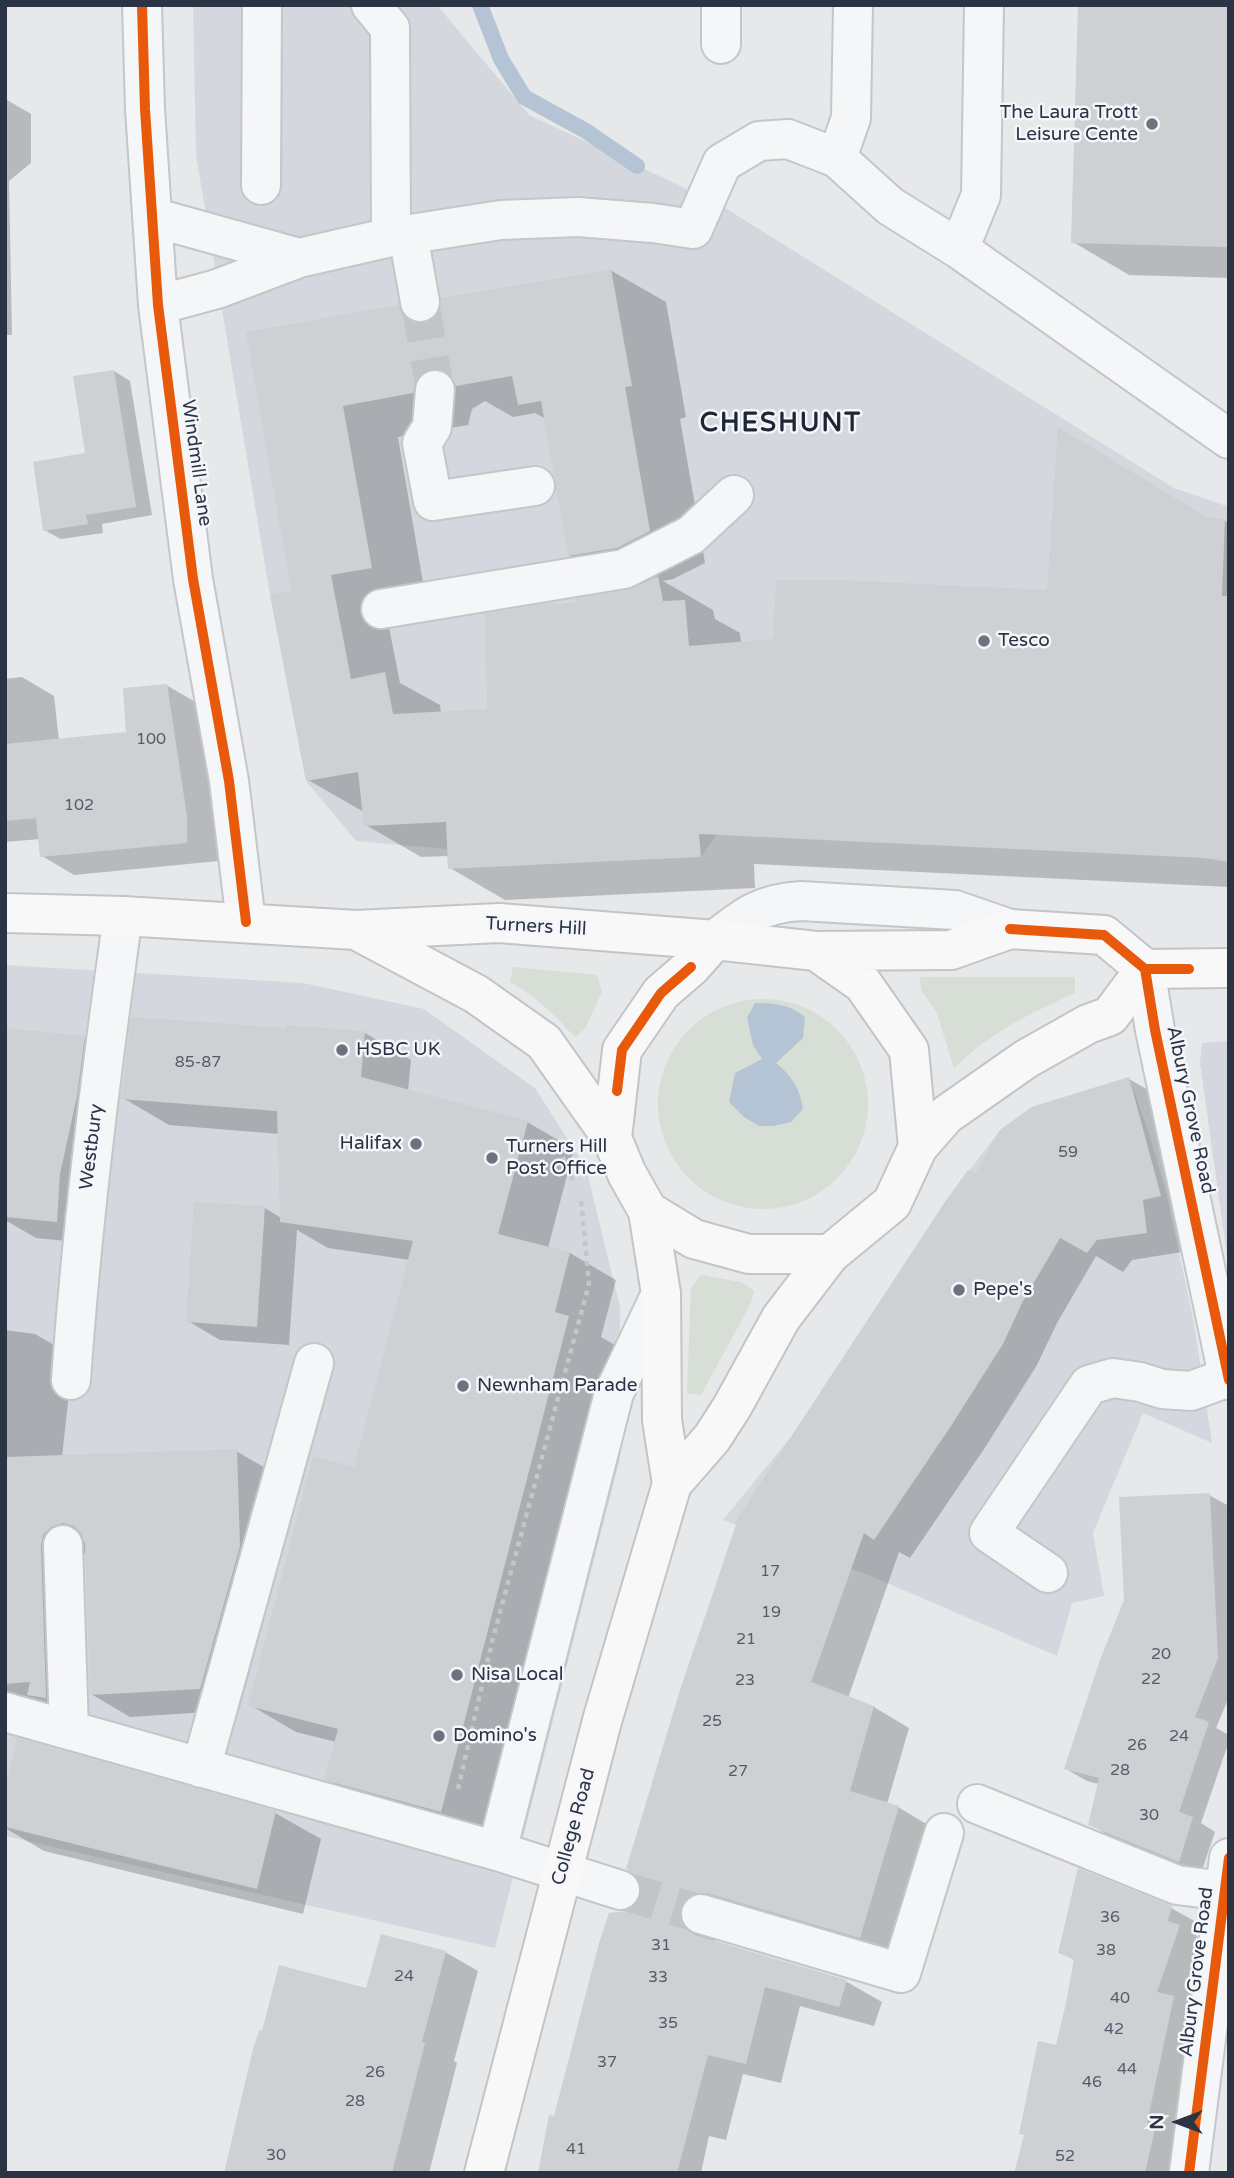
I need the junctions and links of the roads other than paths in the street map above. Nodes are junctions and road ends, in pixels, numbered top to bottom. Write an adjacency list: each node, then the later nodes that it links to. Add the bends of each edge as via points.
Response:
1 (142, 5): 10 (street, Windmill Lane)
2 (262, 5): 9 (street)
3 (371, 5): 11 (street, via 390,28)
4 (721, 5): 7 (street)
5 (853, 5): 8 (street, via 851,118)
6 (984, 5): 12 (street, via 981,195)
7 (721, 44)
8 (837, 158): 11 (street, via 788,139 759,141 722,163 693,229 578,216 501,220); 12 (street, via 890,206)
9 (261, 185)
10 (152, 217): 13 (street); 15 (street, Windmill Lane)
11 (400, 236): 13 (street); 14 (street)
12 (959, 248): 17 (street)
13 (299, 258): 15 (street)
14 (420, 302)
15 (158, 305): 23 (street, Windmill Lane, via 191,565 229,781)
16 (435, 390): 18 (street, via 432,427 422,443 433,501)
17 (1229, 439)
18 (535, 485)
19 (734, 495): 20 (street, via 691,535 624,569)
20 (381, 609)
21 (5, 913): 22 (main road, Turners Hill)
22 (124, 916): 23 (main road, Turners Hill); 37 (street, Westbury, via 89,1170)
23 (246, 922): 25 (main road, Turners Hill)
24 (1010, 929): 26 (street, via 955,910 801,901 763,907); 27 (main road, via 951,950); 29 (main road, via 1104,935)
25 (356, 930): 26 (main road, Turners Hill, via 499,923); 30 (main road, Turners Hill, via 476,994 544,1042)
26 (715, 940): 27 (main road, Turners Hill); 30 (main road, via 661,993 622,1050)
27 (817, 951): 31 (main road, via 863,984 909,1050)
28 (1229, 968): 29 (main road)
29 (1146, 969): 31 (main road, via 1110,1016 1026,1059 946,1115); 36 (street, Albury Grove Road)
30 (611, 1138): 32 (main road, Turners Hill)
31 (918, 1147): 33 (main road, College Road, via 892,1203)
32 (648, 1211): 33 (main road, via 694,1239 749,1254); 34 (main road, College Road)
33 (830, 1254): 38 (main road, College Road, via 781,1318 712,1438)
34 (661, 1294): 38 (main road, College Road, via 662,1420); 46 (street, via 614,1394)
35 (314, 1363): 43 (street)
36 (1228, 1378): 40 (street, via 1191,1391 1162,1390 1113,1378 1089,1385 989,1533)
37 (71, 1380)
38 (672, 1484): 47 (main road, College Road)
39 (63, 1545): 42 (street)
40 (1048, 1573)
41 (5, 1712): 42 (street)
42 (69, 1730): 43 (street)
43 (201, 1768): 46 (street)
44 (977, 1804): 48 (street, via 1177,1885)
45 (944, 1833): 50 (street, via 901,1973)
46 (497, 1852): 47 (street)
47 (561, 1873): 49 (street); 51 (main road, College Road)
48 (1227, 1875): 52 (street, Albury Grove Road)
49 (620, 1890)
50 (701, 1914)
51 (484, 2173)
52 (1189, 2173)

